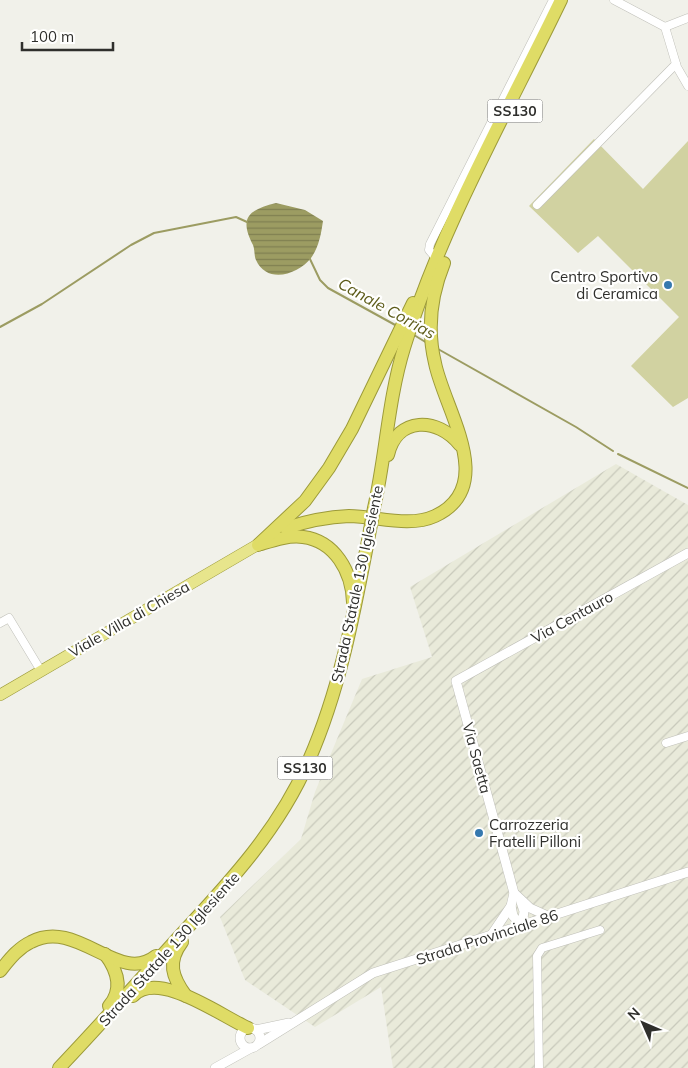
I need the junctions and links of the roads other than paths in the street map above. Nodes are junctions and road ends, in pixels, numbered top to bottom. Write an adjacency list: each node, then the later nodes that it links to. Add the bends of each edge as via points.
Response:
1 (554, 0): 12 (street, via 430,244 429,250)
2 (562, 0): 9 (highway, SS130)
3 (569, 0): 11 (highway, SS130)
4 (614, 0): 6 (street)
5 (688, 18): 6 (street)
6 (665, 27): 7 (street)
7 (676, 64): 8 (street); 10 (street)
8 (688, 86)
9 (466, 195): 12 (highway); 13 (highway, SS130)
10 (537, 205)
11 (460, 221): 13 (highway, SS130); 16 (highway, via 434,296 431,340 439,381)
12 (435, 257): 14 (highway)
13 (428, 281): 14 (highway, SS130)
14 (406, 327): 15 (highway)
15 (399, 344): 17 (highway, Strada Statale 130 Iglesiente / SS130); 19 (highway, via 329,468 305,501)
16 (464, 448): 17 (highway, via 449,432 432,425 419,425 401,432 391,446 383,487); 18 (highway, via 464,485 452,503 436,516 410,521 334,517)
17 (374, 507): 21 (highway, Strada Statale 130 Iglesiente / SS130, bridge)
18 (286, 528): 19 (main road, Viale Villa di Chiesa)
19 (258, 545): 21 (highway, via 282,538 303,537 328,547 337,555); 23 (main road, Viale Villa di Chiesa)
20 (688, 553): 24 (street, Via Centauro)
21 (356, 595): 30 (highway, Strada Statale 130 Iglesiente / SS130, via 333,698 309,762 275,824)
22 (0, 623): 23 (street, via 10,618)
23 (41, 671): 25 (main road, Viale Villa di Chiesa)
24 (456, 681): 29 (street, Via Saetta)
25 (0, 695)
26 (688, 736): 27 (street)
27 (666, 743)
28 (688, 872): 33 (street, Strada Provinciale 86)
29 (514, 893): 31 (street, Via Saetta); 32 (street, Via Saetta)
30 (213, 900): 37 (highway, via 150,961 131,964); 39 (highway, via 174,956 173,976); 42 (highway, Strada Statale 130 Iglesiente / SS130)
31 (521, 902): 33 (street, Via Saetta); 34 (street, via 524,911)
32 (511, 906): 34 (street, via 513,916); 36 (street, Via Saetta)
33 (550, 917): 34 (street, Strada Provinciale 86)
34 (522, 926): 36 (street, Strada Provinciale 86)
35 (600, 930): 47 (street, via 542,948 537,956)
36 (490, 937): 40 (street, Strada Provinciale 86, via 373,973)
37 (105, 954): 38 (highway, via 68,937 50,936 29,943); 42 (highway, via 116,971 117,992)
38 (0, 971)
39 (186, 996): 41 (highway, via 227,1019); 42 (highway, via 158,986 144,988)
40 (294, 1021): 41 (street, Strada Provinciale 86); 43 (street, Strada Provinciale 86)
41 (246, 1034): 43 (street, via 245,1047); 43 (street, via 260,1038); 44 (street)
42 (84, 1042): 45 (highway, Strada Statale 130 Iglesiente / SS130)
43 (255, 1046): 44 (street, Strada Provinciale 86)
44 (228, 1062): 46 (street, Strada Provinciale 86)
45 (59, 1068)
46 (215, 1068)
47 (539, 1068)

